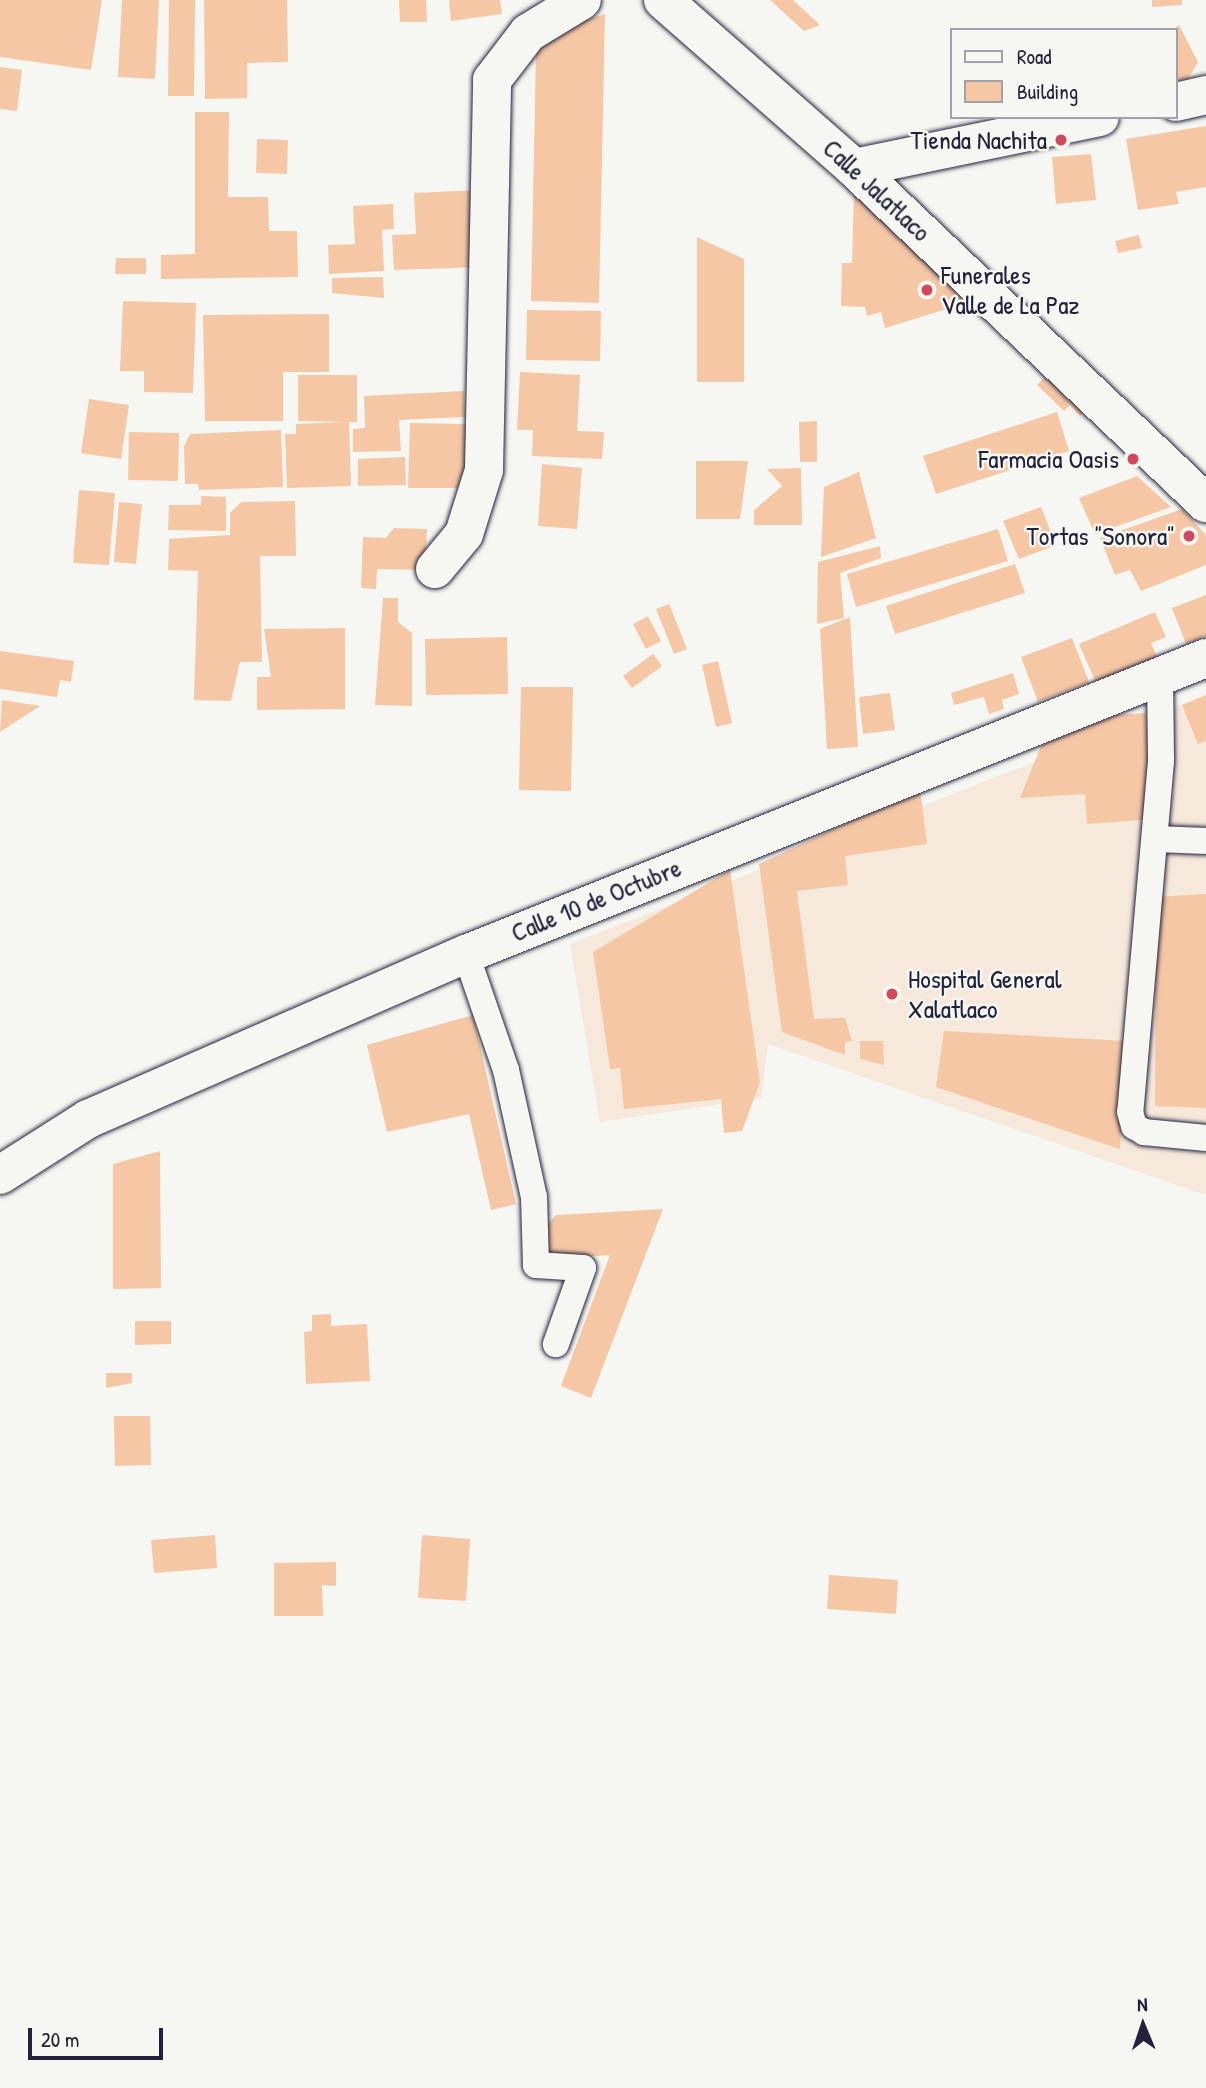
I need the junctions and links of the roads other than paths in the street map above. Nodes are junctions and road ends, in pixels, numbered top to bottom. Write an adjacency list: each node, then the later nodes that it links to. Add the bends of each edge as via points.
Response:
1 (582, 0): 8 (street, via 528,33 492,79 484,470 464,534)
2 (663, 0): 6 (street, Calle Jalatlaco)
3 (1206, 95): 4 (street)
4 (1178, 102)
5 (1090, 119): 6 (street)
6 (855, 168): 7 (street, Calle Jalatlaco)
7 (1206, 503)
8 (435, 569)
9 (1206, 658): 10 (street, Calle 10 de Octubre)
10 (1160, 676): 11 (lane); 13 (street, Calle 10 de Octubre)
11 (1156, 839): 12 (lane); 14 (lane, via 1130,1112 1134,1126 1144,1132)
12 (1206, 841)
13 (466, 954): 15 (street, Calle 10 de Octubre, via 89,1119); 16 (lane, via 506,1070 534,1196 536,1265 583,1268)
14 (1206, 1138)
15 (0, 1175)
16 (556, 1344)

